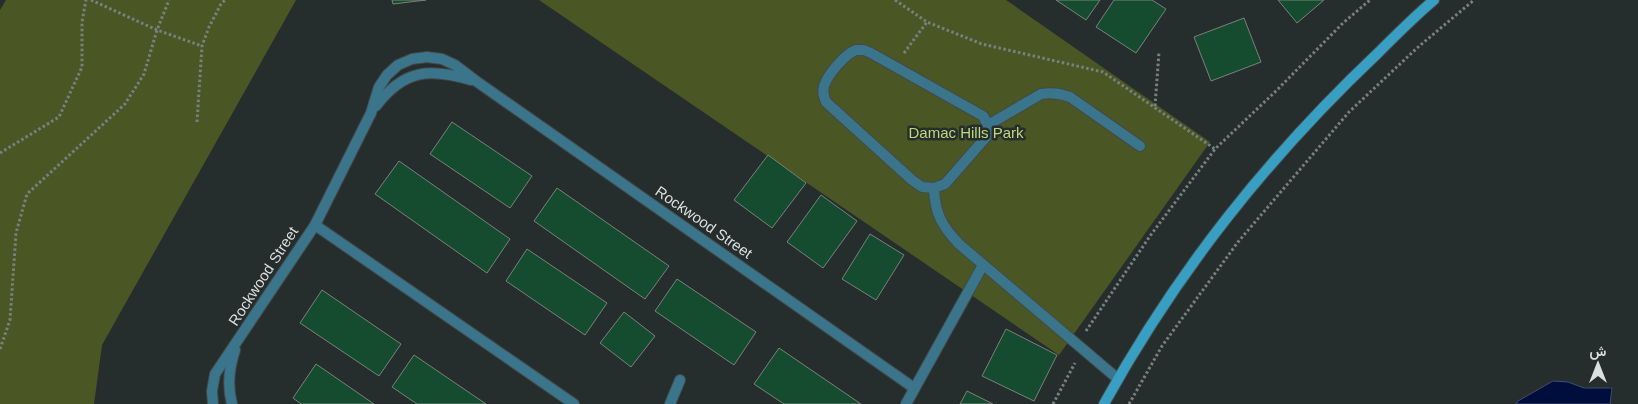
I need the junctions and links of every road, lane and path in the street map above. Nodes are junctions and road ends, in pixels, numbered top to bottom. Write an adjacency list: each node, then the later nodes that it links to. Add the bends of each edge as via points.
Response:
1 (86, 0): 21 (path, via 82,22 82,67 59,117)
2 (91, 0): 10 (path)
3 (169, 0): 10 (path)
4 (226, 0): 11 (path, via 209,27)
5 (895, 0): 9 (path)
6 (1370, 0): 20 (path)
7 (1434, 0): 28 (street, via 1288,143 1233,209 1170,294)
8 (1474, 0): 38 (path, via 1349,112 1238,242 1162,346)
9 (928, 22): 13 (path); 15 (path, via 982,44 1103,72)
10 (157, 30): 11 (path); 26 (path, via 144,74 125,104 27,194 16,233 10,320)
11 (202, 46): 17 (path)
12 (1159, 52): 15 (path)
13 (895, 66): 18 (street, via 974,110); 22 (street, via 864,50 849,52 824,86 823,94 826,102 912,180 922,187)
14 (476, 82): 16 (street, Rockwood Street, via 449,74 431,72 414,75 385,94); 16 (street, Rockwood Street, via 442,59 412,59 387,75 379,87); 30 (street, Rockwood Street)
15 (1155, 107): 20 (path)
16 (371, 113): 23 (street, Rockwood Street)
17 (197, 122)
18 (988, 125): 19 (street, via 1041,94 1061,93); 22 (street, via 987,136 980,145 945,184)
19 (1140, 146)
20 (1215, 149): 27 (path, via 1119,280 1084,333)
21 (0, 153)
22 (934, 188): 24 (street, via 939,219 948,232)
23 (315, 224): 25 (street, Rockwood Street); 33 (street, Rockwood Street)
24 (983, 264): 27 (street); 30 (street)
25 (236, 345): 31 (street, Rockwood Street, via 215,374); 32 (street, Rockwood Street, via 229,380)
26 (0, 349)
27 (1082, 349): 28 (street); 36 (path)
28 (1118, 379): 37 (street)
29 (680, 380): 34 (street)
30 (914, 388): 35 (street)
31 (214, 404)
32 (232, 404)
33 (574, 404)
34 (670, 404)
35 (906, 404)
36 (1053, 404)
37 (1104, 404)
38 (1129, 404)

